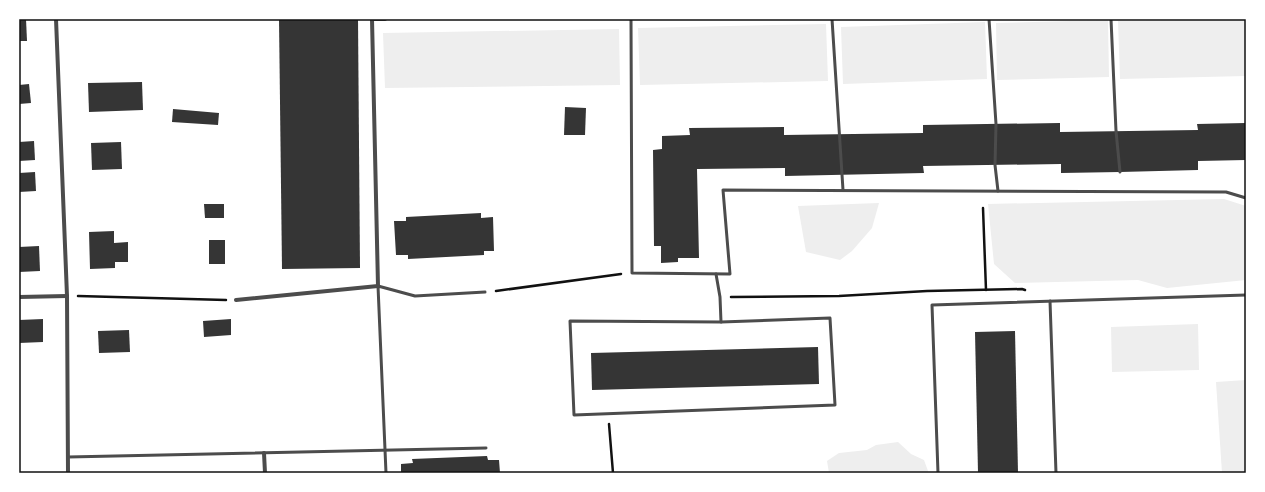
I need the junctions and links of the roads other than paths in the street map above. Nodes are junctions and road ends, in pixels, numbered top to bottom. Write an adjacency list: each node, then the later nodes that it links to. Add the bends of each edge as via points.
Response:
1 (56, 19): 16 (street)
2 (372, 19): 3 (street); 13 (street)
3 (385, 19)
4 (631, 19): 12 (lane, via 632,273)
5 (832, 19): 9 (lane)
6 (989, 19): 10 (lane)
7 (1111, 19): 8 (lane)
8 (1120, 172)
9 (843, 190): 10 (lane); 12 (lane, via 723,190 730,274)
10 (998, 190): 11 (lane, via 1226,192)
11 (1246, 198)
12 (716, 274): 20 (lane, via 720,297)
13 (378, 286): 14 (lane, via 414,296); 18 (street); 22 (lane)
14 (485, 292)
15 (1246, 295): 19 (lane)
16 (67, 296): 17 (street); 24 (street)
17 (19, 297)
18 (236, 300)
19 (1050, 301): 28 (lane, via 932,305); 29 (lane)
20 (720, 322): 20 (lane, via 830,318 835,405 574,415 570,321)
21 (486, 448): 22 (lane)
22 (385, 450): 23 (lane); 27 (lane)
23 (264, 453): 24 (lane); 26 (street)
24 (68, 457): 25 (street)
25 (68, 473)
26 (265, 473)
27 (386, 473)
28 (938, 473)
29 (1056, 473)

